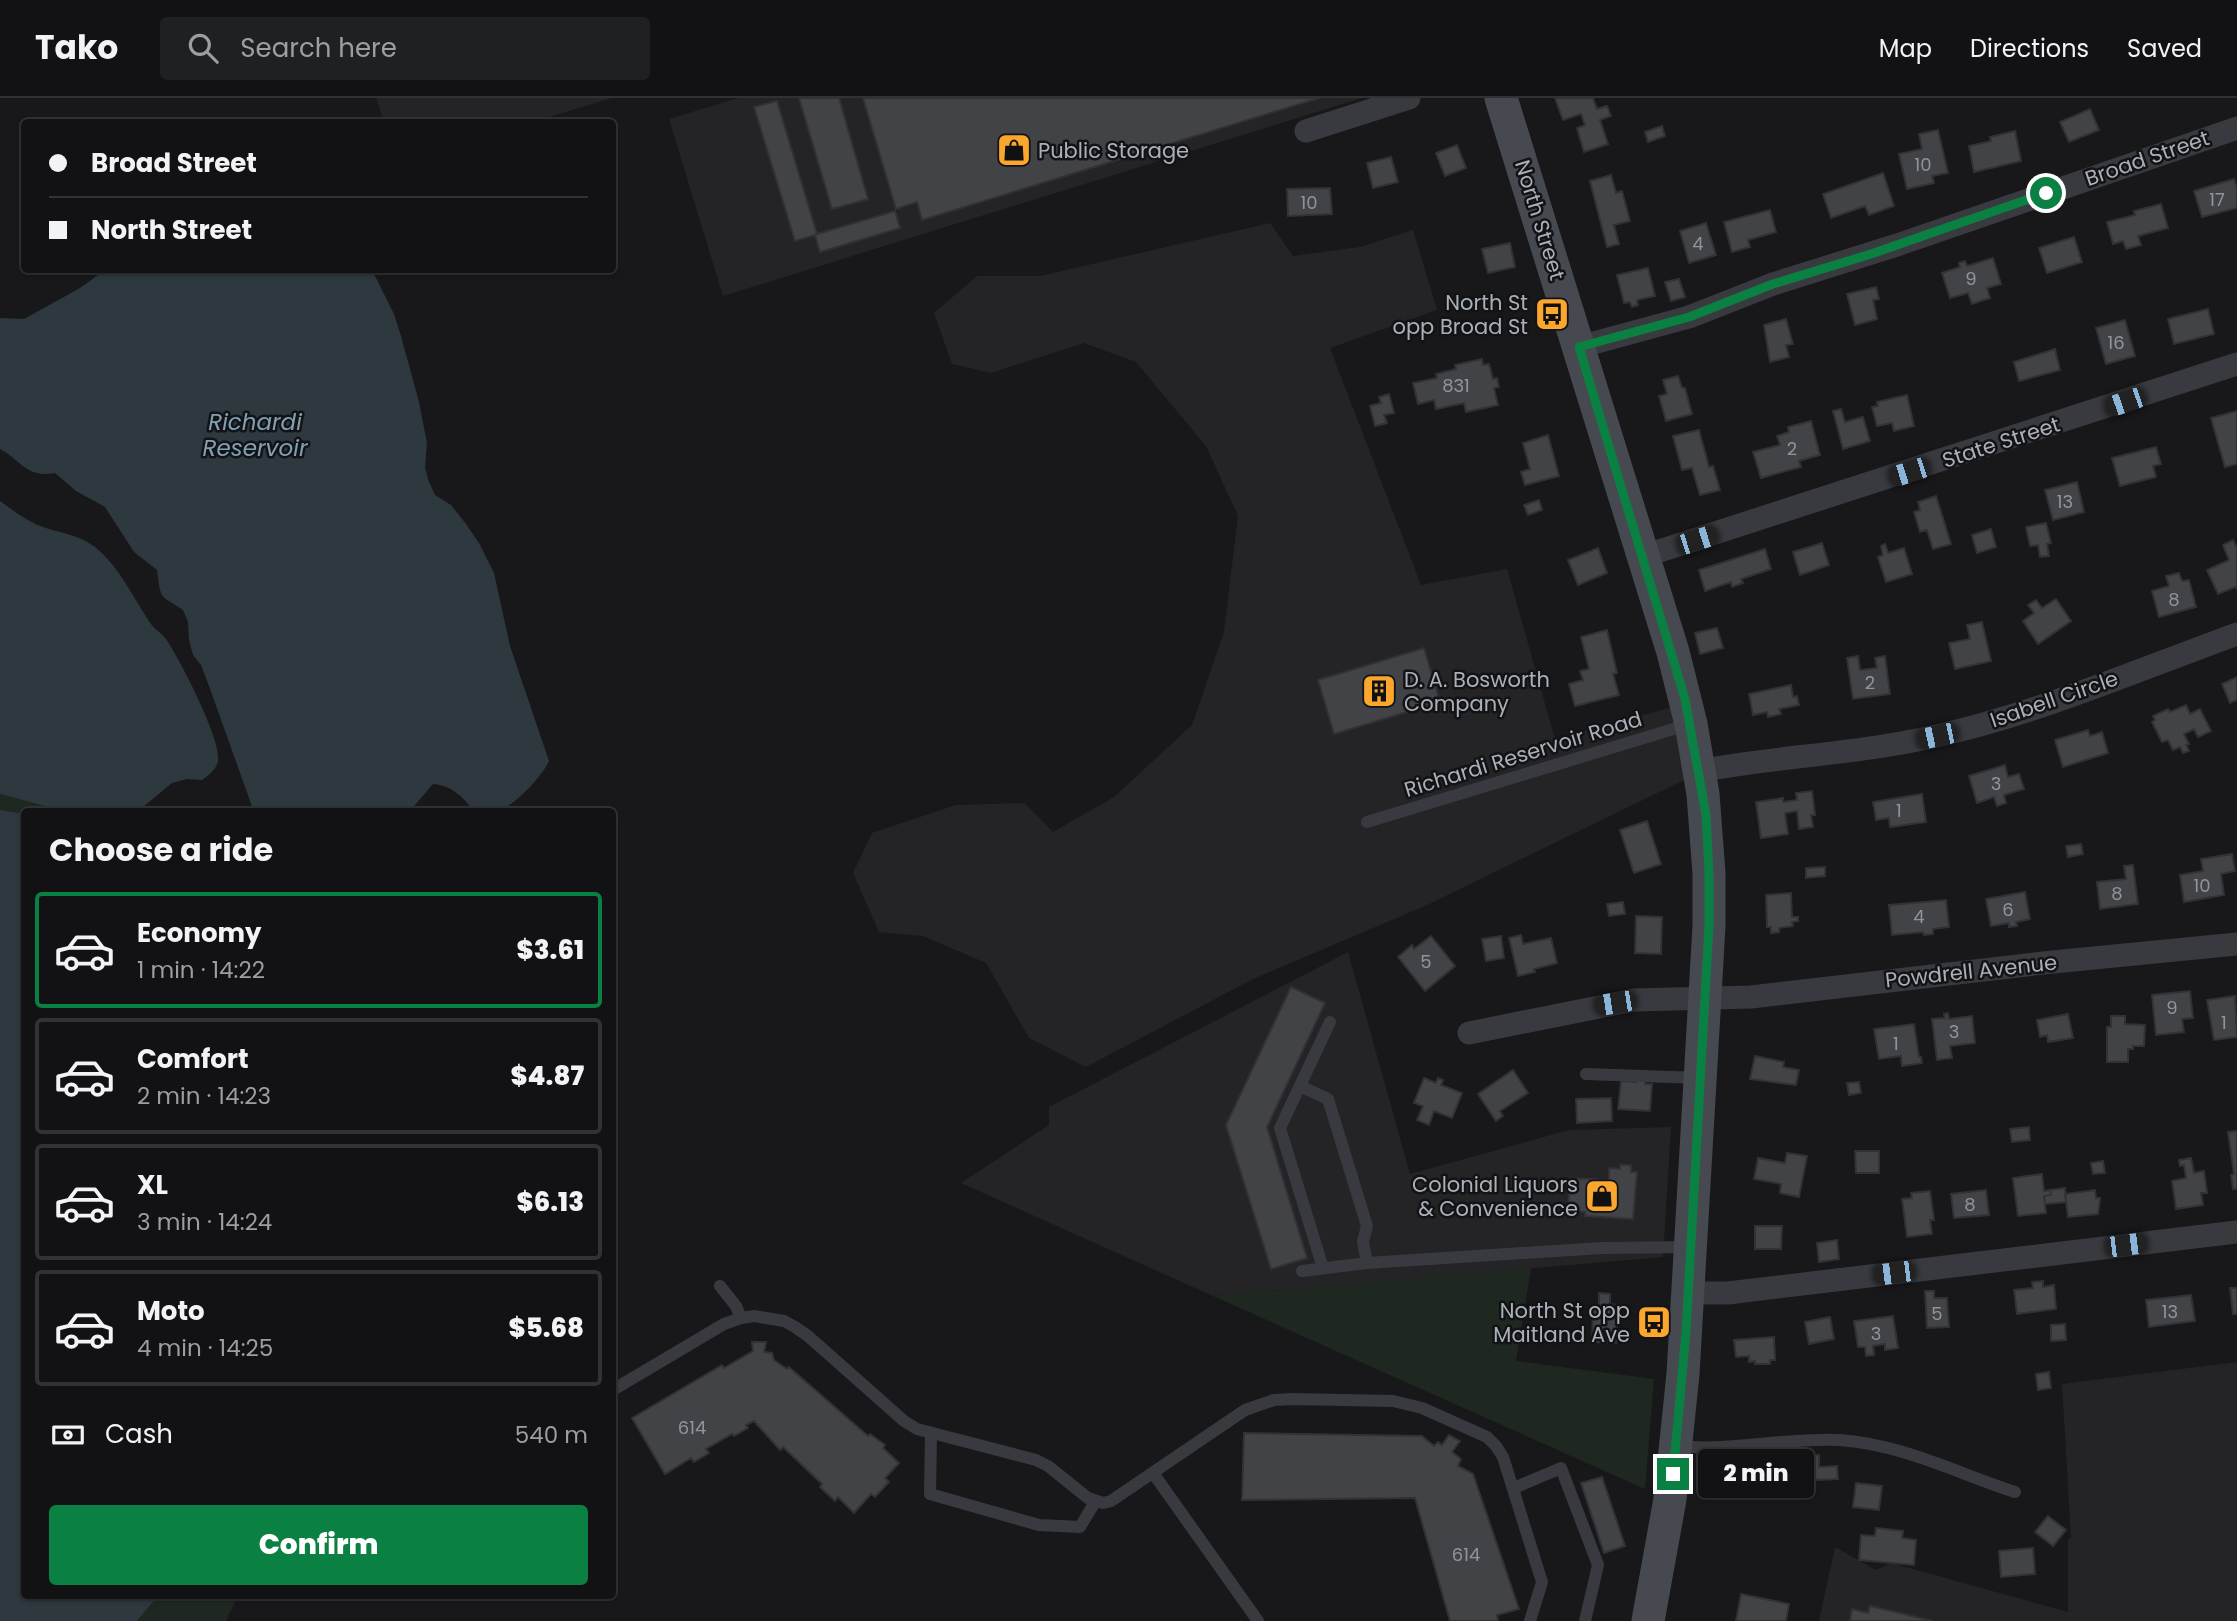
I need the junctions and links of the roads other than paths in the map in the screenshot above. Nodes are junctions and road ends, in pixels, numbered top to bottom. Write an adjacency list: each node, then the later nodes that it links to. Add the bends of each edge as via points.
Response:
1 (1409, 98): 3 (street)
2 (1501, 98): 6 (main road, North Street)
3 (1365, 105): 5 (street)
4 (2237, 128): 6 (street, Broad Street, via 1773,284 1689,317)
5 (1306, 131)
6 (1579, 347): 8 (main road, North Street)
7 (2237, 364): 8 (street, State Street)
8 (1644, 556): 10 (main road, North Street)
9 (2237, 634): 11 (street, Isabell Circle, via 1959,731 1895,745)
10 (1691, 724): 11 (main road, North Street); 12 (lane, Richardi Reservoir Road)
11 (1700, 771): 14 (main road, North Street, via 1709,873)
12 (1367, 822)
13 (2237, 944): 14 (street, Powdrell Avenue)
14 (1705, 999): 16 (street, Powdrell Avenue, via 1634,1000); 18 (main road, North Street)
15 (1330, 1022): 19 (lane)
16 (1469, 1033)
17 (1586, 1074): 18 (lane)
18 (1700, 1078): 21 (main road, North Street)
19 (1300, 1086): 22 (lane, via 1328,1099 1367,1226 1363,1242); 23 (lane, via 1280,1128)
20 (2237, 1232): 26 (street, via 1741,1291)
21 (1690, 1247): 22 (lane); 26 (main road, North Street)
22 (1367, 1263): 23 (lane)
23 (1323, 1268): 24 (lane)
24 (1302, 1271)
25 (720, 1286): 27 (lane)
26 (1688, 1293): 30 (main road, North Street)
27 (741, 1318): 28 (lane); 29 (lane, via 769,1318 795,1327 904,1421)
28 (616, 1388)
29 (931, 1433): 34 (lane, via 1036,1460); 34 (lane, via 930,1494 1039,1525 1080,1527)
30 (1676, 1446): 33 (lane, via 1793,1439 1856,1442 1918,1456); 38 (main road, North Street)
31 (1153, 1473): 32 (lane, via 1258,1405 1293,1399 1393,1401 1422,1408 1487,1437 1503,1457); 34 (lane, via 1111,1501); 35 (lane)
32 (1514, 1488): 36 (lane, via 1542,1582); 37 (lane, via 1560,1468 1598,1565)
33 (2015, 1492)
34 (1096, 1502)
35 (1258, 1621)
36 (1530, 1621)
37 (1585, 1621)
38 (1648, 1621)

